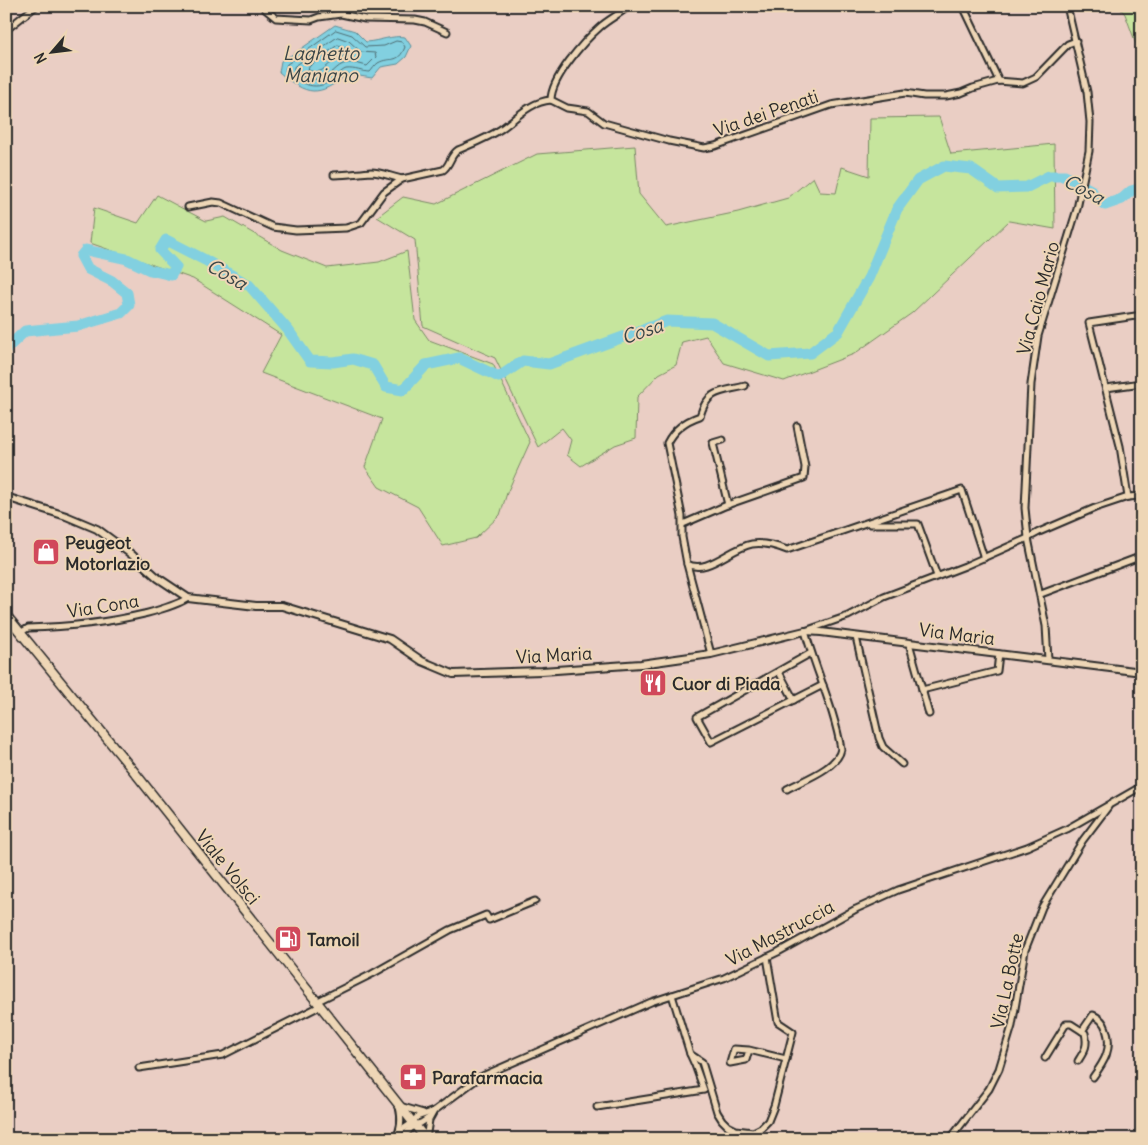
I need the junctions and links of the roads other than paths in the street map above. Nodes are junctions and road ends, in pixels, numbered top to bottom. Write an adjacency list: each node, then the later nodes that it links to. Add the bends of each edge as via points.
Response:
1 (36, 6): 6 (street)
2 (265, 6): 7 (street, via 276,18 311,20 341,14 365,19 415,20)
3 (629, 6): 10 (street, via 601,26 574,55 556,82)
4 (963, 6): 9 (street)
5 (1067, 6): 8 (street, Via Caio Mario)
6 (6, 30)
7 (448, 32)
8 (1076, 41): 9 (street, Via dei Penati, via 1068,44 1029,81); 26 (street, Via Caio Mario, via 1090,122 1089,151 1077,209 1038,336 1032,374 1025,508)
9 (999, 81): 10 (street, Via dei Penati, via 946,96 905,93 831,106 704,148 669,142 604,122 588,111 566,108)
10 (550, 100): 12 (street, via 526,108 501,129 458,150 447,168)
11 (334, 175): 12 (street, via 370,172)
12 (402, 179): 13 (street, via 384,192 361,223 346,228 296,230 273,227 221,203)
13 (188, 207)
14 (1142, 315): 17 (street, via 1089,324)
15 (1142, 383): 17 (street)
16 (745, 386): 24 (street, via 710,397 704,403 700,416 673,432 667,443)
17 (1106, 388): 22 (street)
18 (797, 426): 23 (street, via 804,478)
19 (723, 440): 23 (street, via 713,443)
20 (1142, 496): 22 (street)
21 (6, 497): 32 (street, Via Maria, via 97,529)
22 (1128, 497): 26 (street)
23 (728, 504): 24 (street)
24 (683, 524): 29 (street, via 682,542)
25 (865, 524): 28 (street, via 962,490); 29 (street, via 787,550 755,543 732,550 711,564 693,567); 30 (street, via 918,524)
26 (1028, 538): 28 (street); 31 (street, Via Caio Mario)
27 (1142, 556): 31 (street)
28 (984, 558): 30 (street)
29 (687, 564): 40 (street)
30 (937, 576): 35 (street, via 884,597 848,616)
31 (1040, 594): 42 (street, Via Caio Mario)
32 (188, 598): 36 (street, Via Cona, via 156,611 111,621 28,628); 40 (street, Via Maria, via 282,606 390,639 422,660 454,674 611,667)
33 (6, 615): 34 (main road, Viale Volsci)
34 (9, 624): 36 (main road, Viale Volsci)
35 (805, 631): 37 (street, Via Maria); 39 (street); 40 (street, Via Maria)
36 (20, 633): 56 (main road, Viale Volsci)
37 (856, 637): 38 (street, Via Maria); 49 (street, via 879,738 883,748)
38 (909, 644): 41 (street, Via Maria); 46 (street)
39 (811, 653): 43 (street); 45 (street)
40 (711, 654)
41 (999, 654): 42 (street, Via Maria); 46 (street, via 998,671)
42 (1048, 660): 44 (street, Via Maria)
43 (778, 672): 47 (street); 47 (street, via 697,717 711,742)
44 (1142, 672)
45 (823, 685): 47 (street); 51 (street, via 840,741 840,755 830,766)
46 (922, 690): 48 (street)
47 (794, 700)
48 (929, 714)
49 (902, 764)
50 (1142, 786): 52 (street, Via Mastruccia)
51 (787, 789)
52 (1110, 805): 54 (street, Via Mastruccia, via 1028,847 898,890); 74 (street, Via La Botte, via 1083,840 1042,907 1025,950 1012,1026 999,1069 989,1089)
53 (535, 901): 56 (street, via 489,920 486,915 450,930)
54 (767, 958): 55 (street, Via Mastruccia, via 724,978); 61 (street, via 778,1022 793,1032)
55 (672, 995): 59 (street); 68 (street, Via Mastruccia, via 480,1077)
56 (318, 1004): 63 (street, via 223,1055); 65 (main road, Viale Volsci)
57 (1082, 1031): 60 (street, via 1066,1024); 62 (street, via 1087,1043); 64 (street, via 1093,1015 1099,1017 1109,1038 1106,1057)
58 (749, 1050): 61 (street)
59 (690, 1054): 61 (street, via 702,1062 722,1120 736,1130 753,1132 768,1121); 66 (street, via 704,1090)
60 (1046, 1058)
61 (786, 1059)
62 (1078, 1061)
63 (139, 1068)
64 (1093, 1077)
65 (398, 1105): 67 (street); 69 (main road, Viale Volsci); 70 (street)
66 (597, 1107)
67 (425, 1113): 68 (street); 69 (street, via 417,1116)
68 (433, 1114): 69 (street, Via Mastruccia, via 421,1123); 73 (street)
69 (413, 1124): 70 (street); 72 (street); 73 (main road, Viale Volsci)
70 (400, 1131): 71 (street)
71 (395, 1139)
72 (401, 1139): 73 (street)
73 (425, 1139)
74 (950, 1139)

